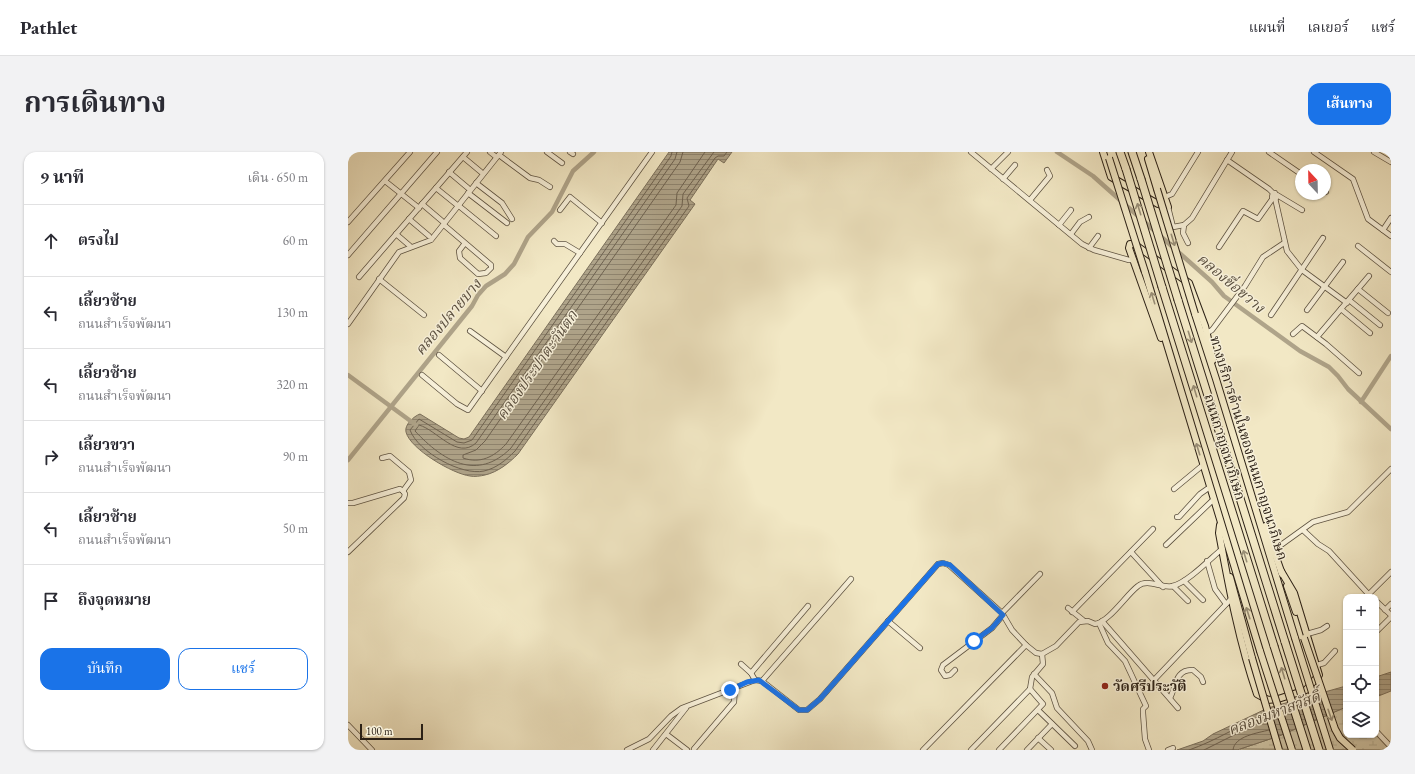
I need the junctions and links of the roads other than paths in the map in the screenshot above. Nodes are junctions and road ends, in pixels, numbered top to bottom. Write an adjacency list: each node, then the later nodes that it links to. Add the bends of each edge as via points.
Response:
1 (410, 152): 31 (street)
2 (437, 152): 37 (street)
3 (467, 152): 20 (street)
4 (490, 152): 18 (street)
5 (547, 152): 23 (street)
6 (652, 152): 54 (street)
7 (970, 152): 25 (street)
8 (1008, 152): 25 (street)
9 (1102, 152): 43 (main road, via 1111,177 1158,204)
10 (1120, 152): 191 (highway, ถนนกาญจนาภิเษก, one-way to 10, bridge)
11 (1132, 152): 192 (highway, ถนนกาญจนาภิเษก, one-way to 192, bridge)
12 (1149, 152): 39 (main road); 102 (main road, ทางบริการด้านในของถนนกาญจนาภิเษก, one-way to 102, bridge, via 1157,190)
13 (1198, 152): 39 (street, via 1172,194)
14 (1232, 152): 21 (street)
15 (1269, 152): 27 (street)
16 (1314, 152): 57 (street, via 1353,179 1368,219)
17 (1374, 152): 22 (street)
18 (498, 154): 32 (street); 33 (street, via 530,178)
19 (1108, 155): 99 (main road, one-way to 19, bridge)
20 (463, 156): 28 (street); 29 (street)
21 (1227, 160): 38 (street, via 1269,189); 56 (street, via 1192,218)
22 (1391, 162)
23 (562, 163)
24 (1015, 165): 30 (street)
25 (991, 169): 30 (street)
26 (1047, 170): 40 (street, via 1050,176)
27 (1295, 170)
28 (449, 172): 34 (street); 35 (street)
29 (481, 172)
30 (1003, 179): 40 (street)
31 (385, 181): 37 (street); 51 (street)
32 (476, 183): 36 (street); 50 (street, via 502,203)
33 (550, 187)
34 (436, 188): 41 (street); 42 (street)
35 (468, 188)
36 (468, 193): 41 (street); 53 (street)
37 (402, 194): 42 (street); 74 (street)
38 (1274, 196): 46 (street); 68 (street); 71 (street, via 1258,219 1243,211)
39 (1165, 197): 43 (main road)
40 (1030, 200): 55 (street)
41 (458, 205): 52 (street); 61 (street)
42 (420, 206): 49 (street); 52 (street)
43 (1168, 207): 56 (street, via 1173,227)
44 (560, 210): 54 (street, via 570,197)
45 (1071, 210): 55 (street)
46 (1302, 210)
47 (1089, 217): 59 (street, via 1080,222)
48 (1391, 218): 57 (street)
49 (410, 219): 58 (street); 60 (street)
50 (512, 219)
51 (348, 222)
52 (443, 223): 66 (street); 81 (street, via 428,242 399,252)
53 (507, 223)
54 (602, 223): 73 (street)
55 (1059, 225): 59 (street)
56 (1184, 226): 67 (street, via 1183,233)
57 (1383, 230): 63 (street)
58 (396, 234): 69 (street); 80 (street)
59 (1071, 234): 72 (street)
60 (429, 236)
61 (496, 236)
62 (1098, 236): 72 (street)
63 (1391, 236)
64 (1323, 238): 77 (street)
65 (554, 241): 73 (street)
66 (465, 243): 66 (street, via 459,251 460,258 478,274 486,273 491,265)
67 (1188, 243)
68 (1284, 243): 77 (street); 93 (street, via 1263,257 1212,330)
69 (410, 246)
70 (1358, 246): 78 (street)
71 (1219, 247)
72 (1088, 248): 75 (street)
73 (580, 253): 98 (street)
74 (348, 255)
75 (1134, 260): 93 (main road, via 1129,246 1132,243 1186,280); 99 (main road, via 1156,326)
76 (1343, 262): 82 (street)
77 (1302, 270): 82 (street); 89 (street)
78 (1391, 272)
79 (1369, 276): 83 (street)
80 (359, 277)
81 (379, 279): 88 (street); 90 (street)
82 (1324, 286): 84 (street); 86 (street)
83 (1358, 289): 84 (street); 87 (street)
84 (1348, 301): 85 (street); 91 (street)
85 (1341, 309): 94 (street); 96 (street)
86 (1307, 310)
87 (1388, 313)
88 (424, 315)
89 (1271, 315)
90 (348, 324)
91 (1380, 325)
92 (470, 331): 98 (street)
93 (1207, 333): 102 (main road)
94 (1370, 333)
95 (1293, 334): 96 (street, via 1302,326)
96 (1317, 337): 100 (street)
97 (439, 355): 103 (street)
98 (506, 357): 103 (street)
99 (1173, 365): 105 (main road, one-way to 99)
100 (1359, 373)
101 (422, 375): 103 (street, via 468,410)
102 (1216, 379): 112 (main road, ทางบริการด้านในของถนนกาญจนาภิเษก)
103 (482, 391)
104 (382, 458): 109 (street, via 390,456 410,472 411,480)
105 (1204, 465): 107 (main road); 108 (street)
106 (1391, 469): 116 (street, via 1348,512 1319,520)
107 (1210, 487): 110 (main road); 113 (street)
108 (1174, 489)
109 (403, 491): 111 (street); 120 (street, via 404,498)
110 (1214, 499): 114 (main road); 117 (street)
111 (348, 502)
112 (1257, 511): 119 (main road); 124 (main road, ทางบริการด้านในของถนนกาญจนาภิเษก)
113 (1177, 517)
114 (1220, 520): 118 (main road); 190 (main road, one-way to 114, bridge)
115 (1153, 529): 121 (street)
116 (1303, 530): 119 (street); 131 (street, via 1330,551)
117 (1166, 546)
118 (1222, 549): 122 (street); 123 (main road)
119 (1274, 550): 124 (main road)
120 (348, 552)
121 (1131, 552): 130 (street); 142 (street)
122 (1207, 561): 128 (street); 136 (street, via 1215,589)
123 (1226, 568): 133 (main road); 189 (main road, bridge, via 1233,584)
124 (1278, 572): 150 (main road); 193 (main road, ทางบริการด้านในของถนนกาญจนาภิเษก, bridge, via 1295,638)
125 (1391, 572): 132 (street)
126 (1040, 574): 143 (street)
127 (851, 579): 161 (street)
128 (1184, 581): 129 (street); 134 (street)
129 (1173, 586): 130 (street); 135 (street)
130 (1163, 587): 147 (street, via 1148,583 1138,585)
131 (1368, 594)
132 (1372, 594)
133 (1231, 599): 136 (street); 156 (main road, via 1257,694 1268,700 1306,690 1319,676)
134 (1203, 600)
135 (1188, 601)
136 (1226, 604): 162 (street)
137 (1379, 604): 141 (street)
138 (1391, 604): 141 (street)
139 (808, 606): 158 (street)
140 (1068, 608): 142 (street)
141 (1385, 610): 144 (street)
142 (1072, 612): 145 (street)
143 (1002, 614): 146 (street, via 950,565 943,563 938,564); 151 (street); 157 (street, via 992,628 945,663 941,670 945,676)
144 (1391, 616): 149 (street)
145 (1083, 620): 147 (street); 154 (street, via 1056,646)
146 (888, 622): 152 (street); 161 (street, via 820,699 807,710 799,710)
147 (1101, 622): 162 (street); 188 (street, via 1108,643 1125,661 1146,706 1143,713 1145,739)
148 (1327, 626): 150 (street)
149 (1378, 630)
150 (1306, 636): 156 (main road); 194 (main road, one-way to 194, bridge, via 1335,729 1340,738)
151 (1026, 645): 154 (street, via 1036,653); 182 (street)
152 (920, 648)
153 (1335, 650): 156 (street, via 1324,663)
154 (1042, 654): 159 (street, via 1043,664)
155 (741, 664): 158 (street)
156 (1317, 665)
157 (955, 670)
158 (751, 673): 160 (street)
159 (1034, 674): 165 (street); 187 (street, via 1052,693 1057,708 1088,741)
160 (755, 680): 161 (street); 164 (street)
161 (762, 680)
162 (1154, 680): 166 (street)
163 (1203, 682): 166 (street, via 1193,670 1183,672 1177,678)
164 (735, 688): 167 (street); 177 (street, via 734,702)
165 (1030, 689): 169 (street, via 1043,702); 183 (street)
166 (1170, 698): 168 (street)
167 (687, 706): 172 (street); 179 (street, via 671,716 649,739)
168 (1178, 708)
169 (1038, 710): 170 (street); 184 (street)
170 (1052, 724): 174 (street); 175 (street)
171 (348, 725): 178 (street)
172 (666, 734): 180 (street); 181 (street)
173 (1379, 734): 176 (street)
174 (1038, 738): 185 (street); 186 (street)
175 (1076, 746)
176 (1391, 747)
177 (694, 749)
178 (372, 750)
179 (627, 750)
180 (653, 750)
181 (687, 750)
182 (923, 750)
183 (971, 750)
184 (999, 750)
185 (1027, 750)
186 (1051, 750)
187 (1092, 750)
188 (1149, 750)
189 (1279, 750)
190 (1292, 750)
191 (1307, 750)
192 (1318, 750)
193 (1330, 750)
194 (1353, 750)

